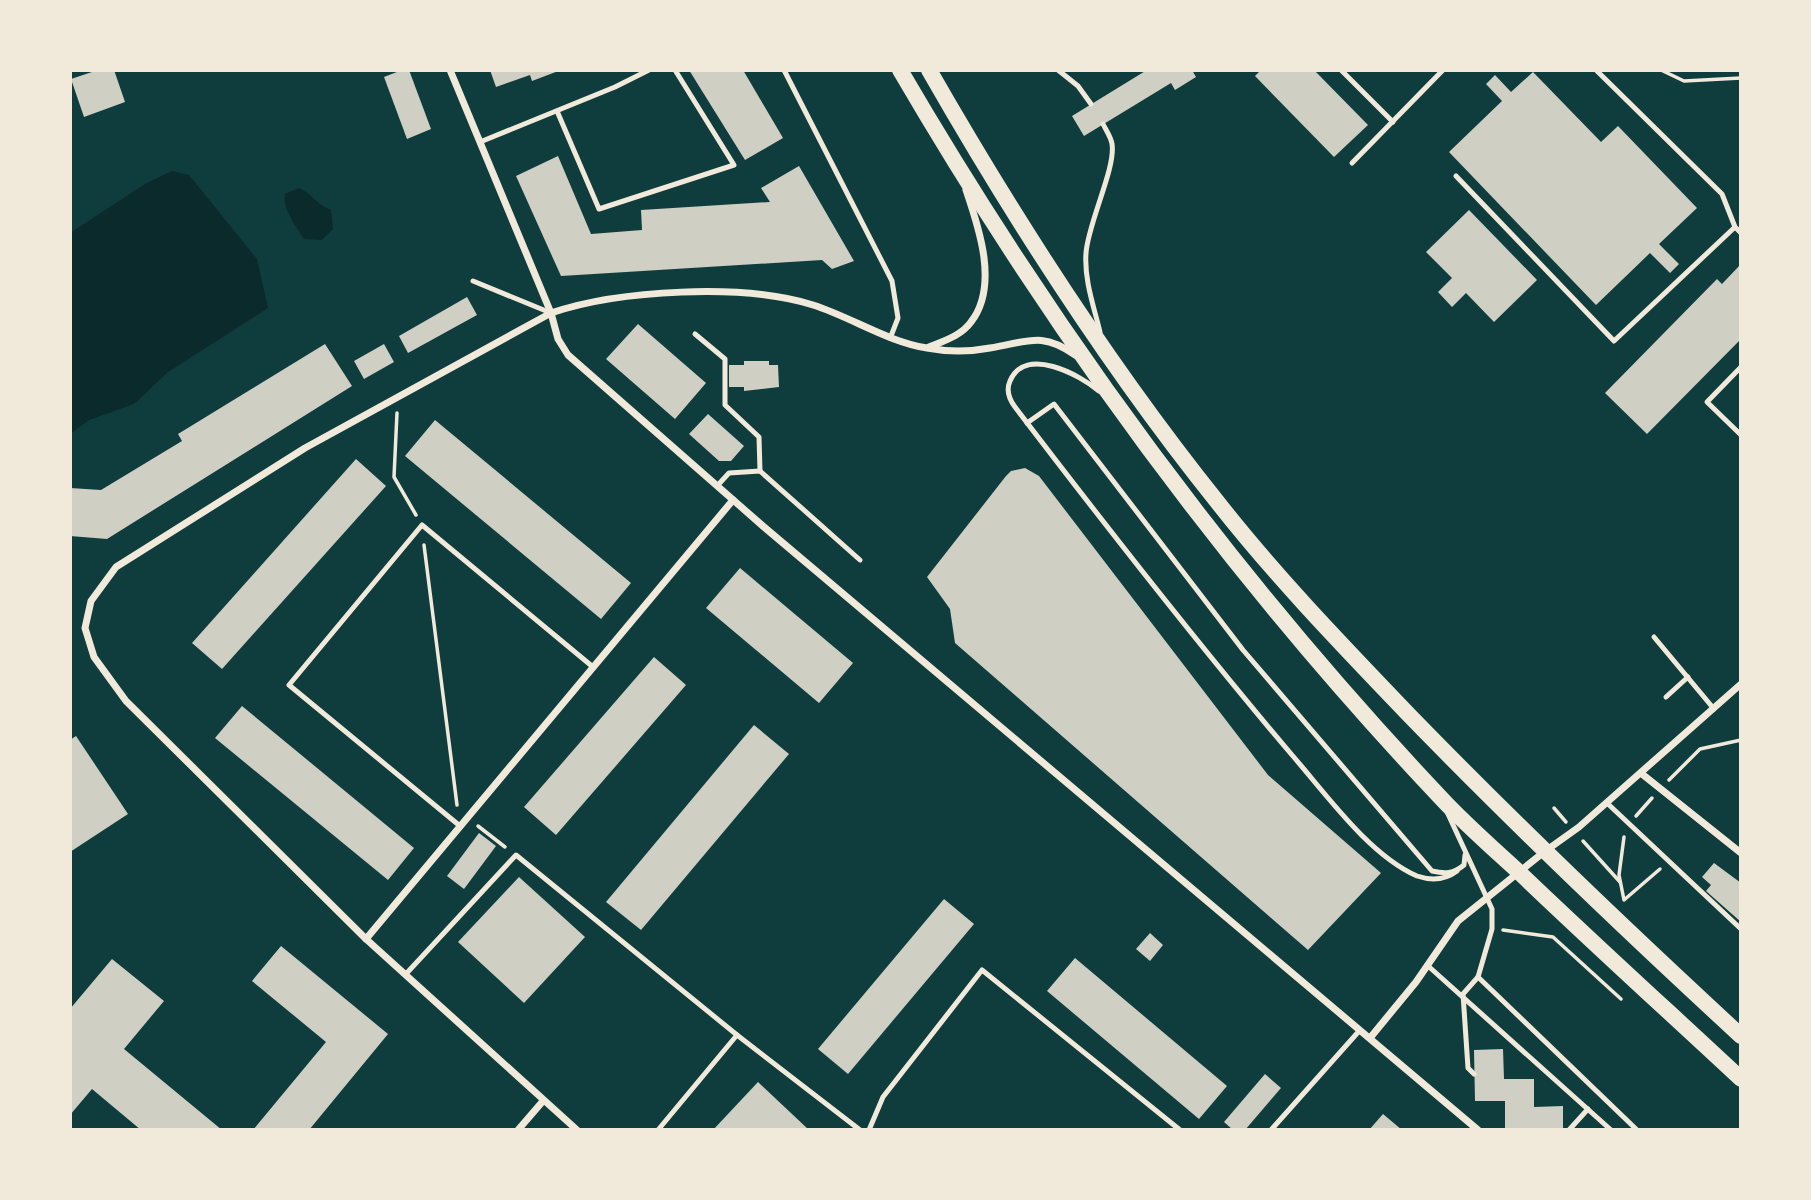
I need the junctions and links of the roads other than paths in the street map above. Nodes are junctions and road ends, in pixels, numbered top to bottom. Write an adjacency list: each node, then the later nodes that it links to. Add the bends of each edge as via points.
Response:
1 (450, 70): 15 (street)
2 (649, 70): 12 (lane)
3 (676, 70): 12 (lane, via 734,165 599,209)
4 (784, 70): 24 (lane, via 892,281 898,318)
5 (901, 70): 17 (main road)
6 (929, 70): 26 (main road, via 1038,254)
7 (1058, 70): 11 (lane)
8 (1341, 70): 13 (lane)
9 (1443, 70): 13 (lane)
10 (1596, 70): 19 (lane, via 1723,194)
11 (1091, 104)
12 (557, 111): 15 (lane)
13 (1393, 122): 16 (lane)
14 (1103, 124): 26 (lane, via 1112,143 1112,156 1090,227 1086,275)
15 (480, 142): 22 (street)
16 (1352, 163)
17 (960, 172): 25 (street, via 983,252 982,300 964,329); 27 (main road)
18 (1457, 176): 19 (lane, via 1614,341)
19 (1735, 227): 20 (lane)
20 (1741, 233)
21 (474, 281): 22 (lane)
22 (551, 313): 24 (street, via 592,300 744,294 812,305); 33 (street, via 568,355); 53 (street, via 305,447 116,567 91,601 85,628 94,657 126,701)
23 (695, 334): 32 (lane, via 724,359 725,405 759,437)
24 (891, 336): 25 (street)
25 (925, 348): 27 (street, via 956,352 1044,339)
26 (1106, 356): 46 (main road, via 1220,506 1345,648)
27 (1082, 360): 29 (main road)
28 (1741, 368): 31 (lane, via 1707,402)
29 (1119, 410): 30 (lane, via 1071,373 1030,364 1016,371 1009,385 1010,400); 43 (main road, via 1321,664)
30 (1027, 423): 49 (lane, via 1207,656 1351,823 1415,875 1439,879); 49 (lane, via 1054,404 1243,650 1432,871)
31 (1741, 435)
32 (760, 471): 33 (lane, via 729,472); 35 (lane)
33 (717, 486): 34 (street)
34 (733, 500): 37 (street); 58 (street)
35 (860, 559)
36 (1654, 637): 38 (lane)
37 (593, 667): 45 (street); 45 (lane, via 422,525 289,685)
38 (1688, 677): 40 (lane); 41 (lane)
39 (1741, 684): 41 (street)
40 (1667, 696)
41 (1714, 709): 42 (street)
42 (1642, 774): 44 (street); 47 (street)
43 (1443, 800): 48 (lane); 50 (main road)
44 (1607, 803): 46 (street); 52 (lane)
45 (460, 826): 53 (street)
46 (1544, 852): 50 (street); 60 (main road)
47 (1741, 853)
48 (1465, 855): 49 (lane, via 1464,865); 51 (lane)
49 (1457, 871)
50 (1518, 872): 51 (street); 63 (main road)
51 (1488, 897): 54 (street, via 1458,921); 56 (lane, via 1492,929)
52 (1741, 929)
53 (366, 939): 55 (street)
54 (1427, 965): 57 (lane); 61 (street)
55 (405, 975): 59 (lane, via 516,855); 64 (street)
56 (1478, 977): 57 (lane); 76 (lane)
57 (1463, 994): 62 (lane, via 1468,1069); 65 (lane)
58 (1360, 1030): 61 (street); 72 (lane)
59 (737, 1035): 68 (lane); 69 (lane)
60 (1741, 1036)
61 (1370, 1038): 73 (street)
62 (1474, 1074)
63 (1741, 1079)
64 (543, 1101): 66 (street); 67 (street)
65 (1588, 1109): 74 (lane); 75 (lane)
66 (518, 1130)
67 (577, 1130)
68 (658, 1130)
69 (860, 1130)
70 (869, 1130): 71 (lane, via 883,1097 982,970)
71 (1180, 1130)
72 (1271, 1130)
73 (1478, 1130)
74 (1569, 1130)
75 (1611, 1130)
76 (1637, 1130)

